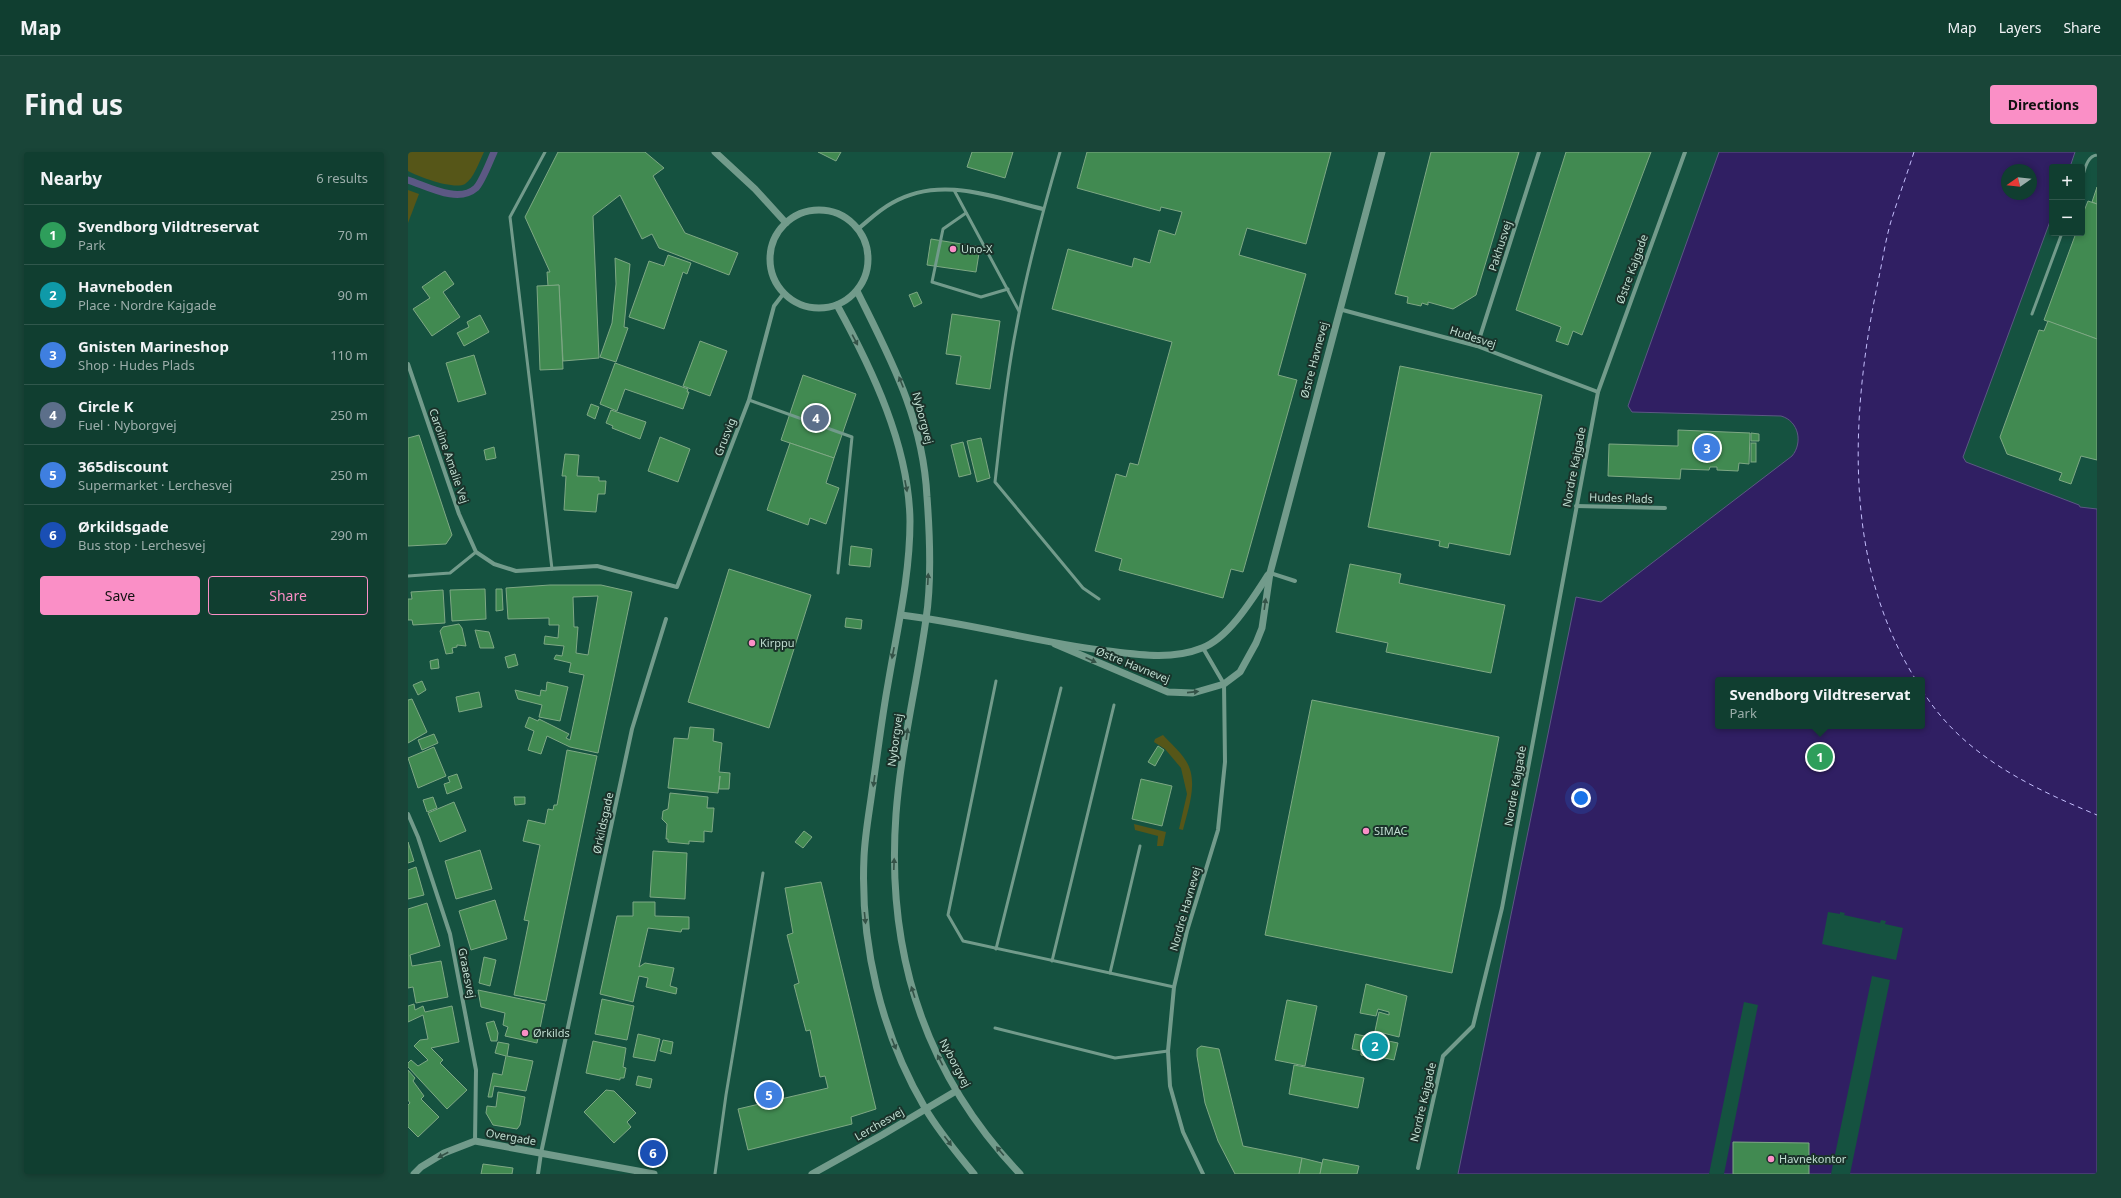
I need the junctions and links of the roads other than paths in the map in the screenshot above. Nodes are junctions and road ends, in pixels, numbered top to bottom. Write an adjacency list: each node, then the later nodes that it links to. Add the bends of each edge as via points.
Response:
1 (545, 152): 29 (lane, via 510,217)
2 (715, 152): 12 (street)
3 (1060, 152): 10 (lane)
4 (1382, 152): 19 (street, Østre Havnevej)
5 (1539, 152): 22 (street, Pakhusvej)
6 (1685, 152): 24 (street, Østre Kajgade)
7 (2097, 155): 8 (lane, via 2092,156)
8 (2085, 170)
9 (954, 189): 10 (street); 11 (lane); 13 (street, via 927,190 902,198 877,213)
10 (1043, 209): 20 (lane)
11 (966, 213): 15 (lane); 15 (lane, via 943,229 932,282 981,297)
12 (786, 223): 13 (street, via 810,211 823,210 836,213); 17 (street, via 778,233 771,258 774,277)
13 (858, 230): 16 (street, via 865,241 868,267)
14 (2061, 236): 21 (lane)
15 (1008, 289): 20 (lane)
16 (857, 291): 18 (street); 36 (street, Nyborgvej, one-way to 16, via 929,570 927,496 919,439 901,382)
17 (784, 293): 18 (street, via 795,302 808,307); 25 (street, Grusvig, via 774,306)
18 (837, 305): 35 (street, Nyborgvej, one-way to 35, via 880,391 902,468 910,520 908,566)
19 (1339, 308): 22 (street, Hudesvej); 31 (street, Østre Havnevej)
20 (1019, 311): 34 (lane, via 995,482 1083,588)
21 (2032, 314)
22 (1477, 346): 24 (street, Hudesvej)
23 (408, 364): 28 (street, Caroline Amalie Vej, via 459,514)
24 (1598, 392): 26 (street, Nordre Kajgade)
25 (749, 400): 29 (street, Grusvig, via 677,587 597,566); 30 (lane, via 852,437)
26 (1576, 506): 27 (street, Hudes Plads); 57 (street, Nordre Kajgade, via 1502,908 1473,1026 1443,1056)
27 (1665, 508)
28 (476, 552): 29 (street, via 494,564 516,571); 32 (lane, via 450,573)
29 (552, 569)
30 (838, 573)
31 (1270, 573): 33 (street); 39 (street, Østre Havnevej, via 1228,630); 41 (street, Østre Havnevej, one-way to 31, via 1240,672 1262,628)
32 (408, 576)
33 (1295, 581)
34 (1099, 599)
35 (901, 615): 36 (street, Østre Havnevej); 54 (street, Nyborgvej, one-way to 54, via 887,685 866,838 864,906 875,978 888,1026 901,1061)
36 (926, 618): 38 (street, Østre Havnevej); 53 (street, Nyborgvej, one-way to 36, via 925,1029 907,972 898,924 894,873 896,813 913,688)
37 (666, 619): 56 (street, Ørkildsgade, via 632,729)
38 (1055, 644): 39 (street, Østre Havnevej, via 1152,655 1174,654); 41 (street, Østre Havnevej, one-way to 41, via 1168,692 1193,693)
39 (1203, 648): 41 (street, Nordre Havnevej)
40 (996, 681): 47 (lane, via 948,915 963,942)
41 (1224, 684): 50 (street, Nordre Havnevej, via 1225,762 1218,830 1187,931)
42 (1061, 688): 47 (lane)
43 (1114, 704): 48 (lane)
44 (408, 814): 55 (street, Graaesvej, via 450,934 476,1070)
45 (1140, 846): 49 (lane)
46 (763, 874): 62 (lane)
47 (996, 949): 48 (lane)
48 (1052, 961): 49 (lane)
49 (1110, 973): 50 (lane)
50 (1174, 987): 52 (street, Nordre Havnevej)
51 (995, 1028): 52 (lane, via 1115,1058)
52 (1168, 1051): 66 (street, Nordre Havnevej, via 1170,1086 1183,1132)
53 (956, 1091): 54 (street, Lerchesvej); 65 (street, Nyborgvej, one-way to 53, via 996,1147)
54 (926, 1109): 58 (street, Lerchesvej); 64 (street, Nyborgvej, one-way to 64)
55 (475, 1141): 56 (street, Overgade); 59 (street, Overgade, one-way to 59, via 444,1154)
56 (541, 1153): 60 (street, Ørkildsgade); 61 (street)
57 (1418, 1168)
58 (823, 1172): 63 (street, Lerchesvej)
59 (414, 1174)
60 (538, 1174)
61 (654, 1174)
62 (715, 1174)
63 (812, 1174)
64 (974, 1174)
65 (1020, 1174)
66 (1203, 1174)

